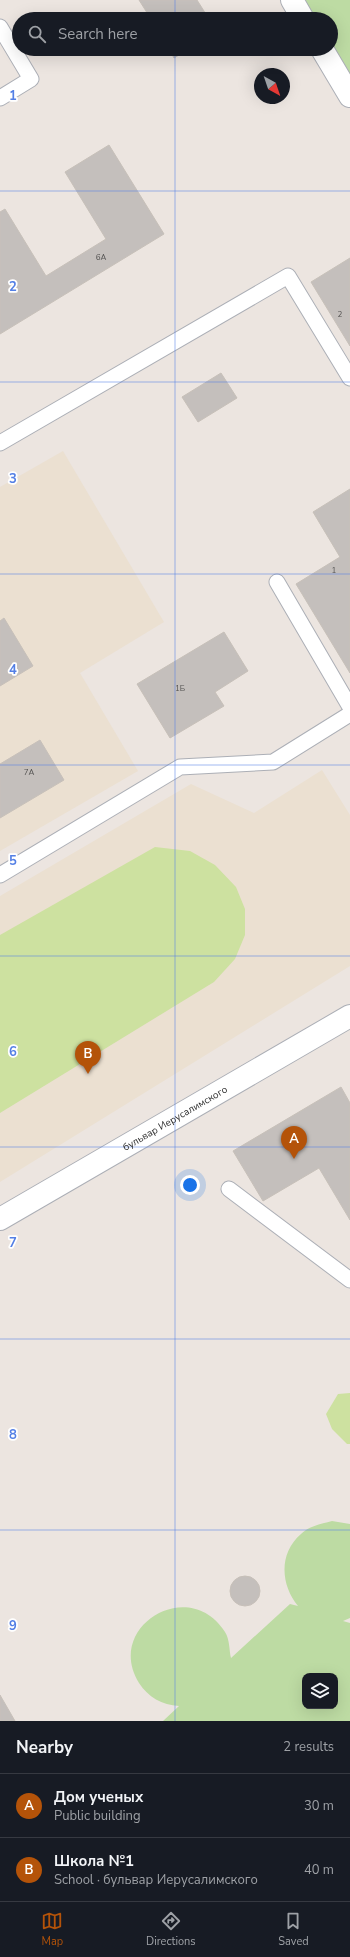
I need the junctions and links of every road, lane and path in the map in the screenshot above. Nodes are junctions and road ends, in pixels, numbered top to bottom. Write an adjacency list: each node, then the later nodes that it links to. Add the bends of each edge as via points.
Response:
1 (292, 0): 2 (street)
2 (299, 12)
3 (0, 27): 4 (lane)
4 (12, 47)
5 (17, 56): 8 (lane, via 31,79)
6 (326, 56): 7 (street)
7 (350, 96)
8 (0, 98)
9 (350, 378): 10 (lane, via 288,276)
10 (0, 443)
11 (277, 582): 12 (lane)
12 (350, 707)
13 (350, 714): 14 (lane, via 273,762 180,767)
14 (0, 876)
15 (350, 1016): 17 (street, бульвар Иерусалимского)
16 (229, 1189): 18 (lane)
17 (0, 1219)
18 (350, 1280)

